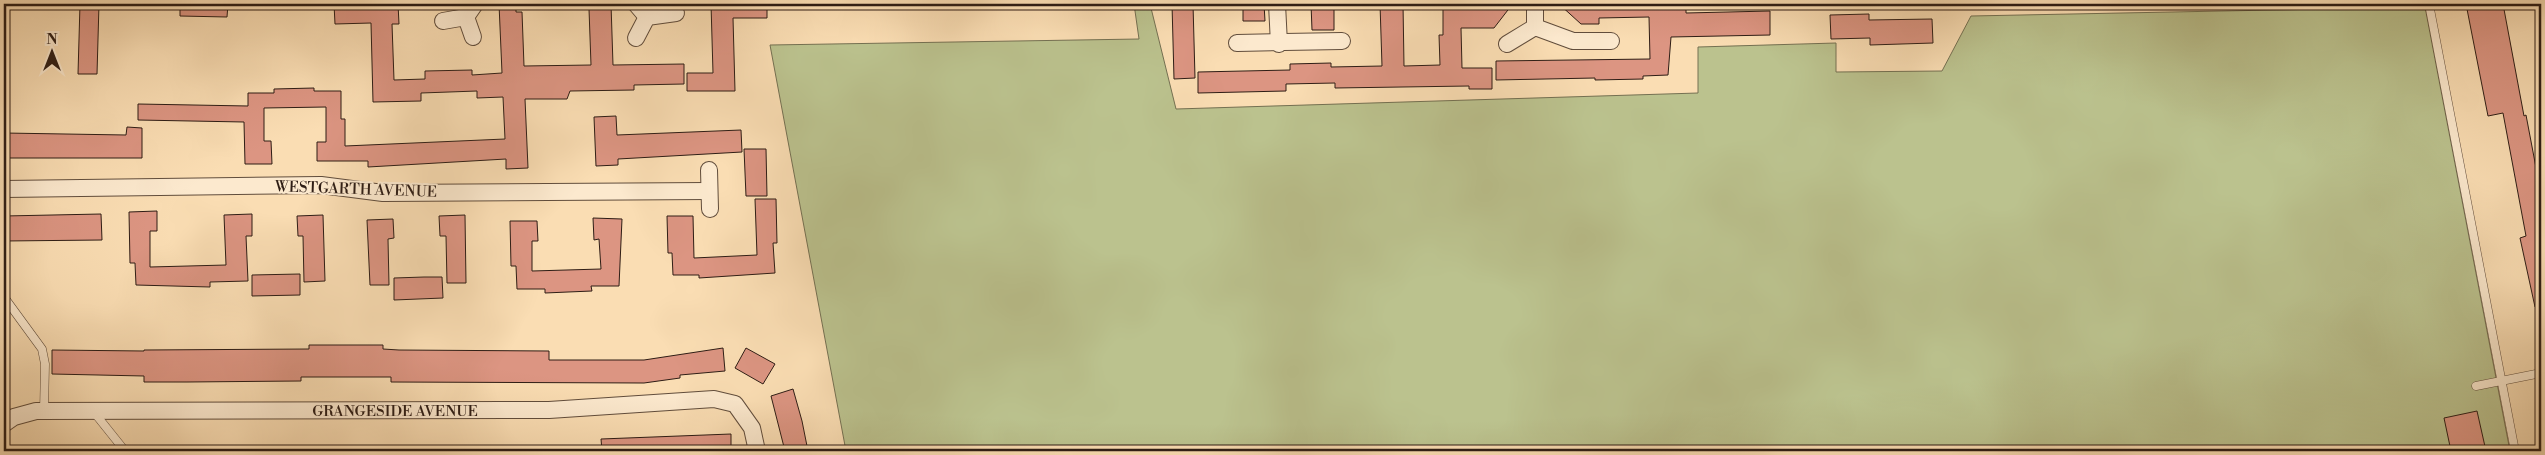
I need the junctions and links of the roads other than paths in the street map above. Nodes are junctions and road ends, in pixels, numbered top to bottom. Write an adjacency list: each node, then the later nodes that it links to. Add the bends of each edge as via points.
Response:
1 (636, 4): 7 (street)
2 (1277, 4): 15 (street)
3 (1535, 4): 9 (street)
4 (2429, 4): 23 (lane)
5 (471, 10): 8 (street); 10 (street)
6 (676, 13): 7 (street)
7 (647, 16): 11 (street)
8 (443, 21)
9 (1536, 27): 13 (street, via 1573,42); 16 (street)
10 (473, 37)
11 (636, 38)
12 (1342, 41): 15 (street)
13 (1611, 41)
14 (1237, 43): 15 (street)
15 (1279, 44)
16 (1507, 44)
17 (709, 170): 19 (street)
18 (4, 189): 19 (street, WESTGARTH AVENUE, via 321,185 383,193)
19 (708, 191): 20 (street)
20 (710, 210)
21 (4, 297): 25 (lane, via 42,349 45,364)
22 (2541, 373): 23 (lane)
23 (2502, 381): 24 (lane); 30 (lane)
24 (2476, 386)
25 (44, 411): 26 (street, GRANGESIDE AVENUE); 27 (street, GRANGESIDE AVENUE, via 14,417)
26 (93, 411): 28 (lane); 29 (street, GRANGESIDE AVENUE, via 549,410 714,399 735,404 752,428)
27 (4, 424)
28 (125, 451)
29 (758, 451)
30 (2515, 451)

